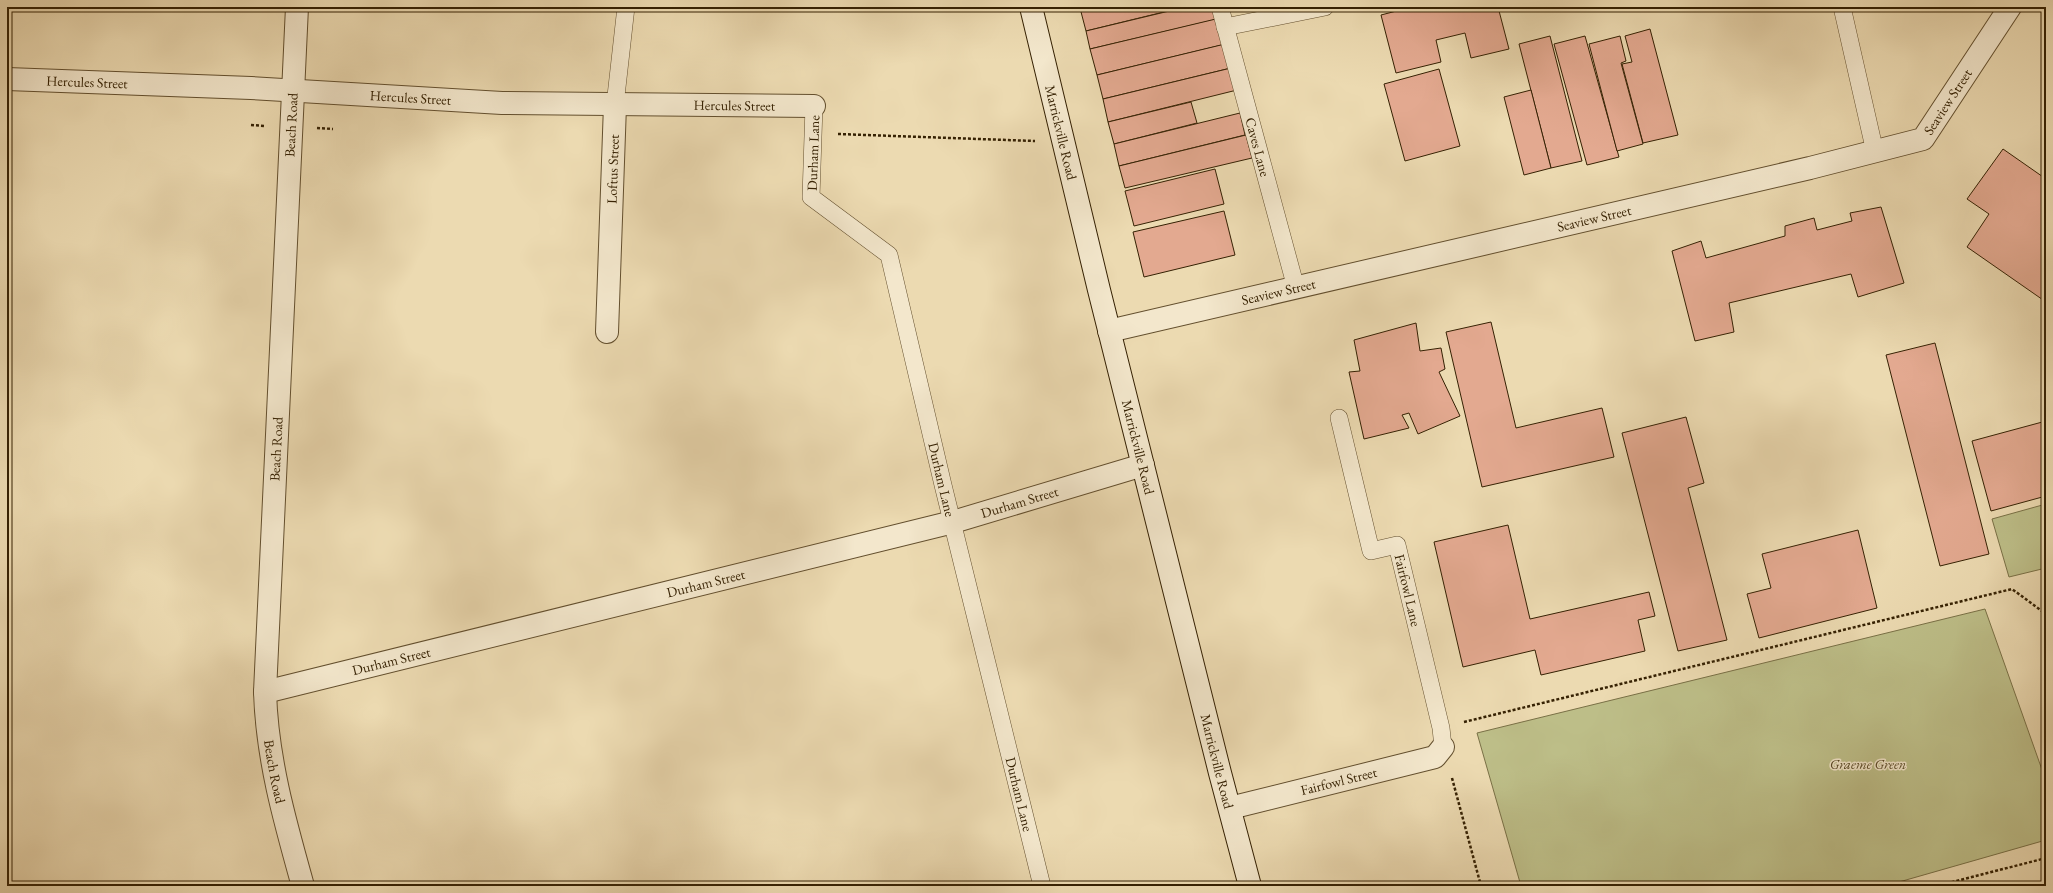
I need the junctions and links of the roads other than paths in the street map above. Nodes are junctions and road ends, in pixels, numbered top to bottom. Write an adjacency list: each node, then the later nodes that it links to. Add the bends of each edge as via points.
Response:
1 (297, 7): 10 (street, Beach Road)
2 (626, 7): 11 (lane, Loftus Street)
3 (1031, 7): 16 (street, Marrickville Road)
4 (1220, 7): 8 (lane, Caves Lane)
5 (1325, 7): 8 (lane)
6 (1842, 7): 13 (lane)
7 (2010, 7): 13 (street, Seaview Street, via 1923,139)
8 (1225, 27): 14 (lane, Caves Lane)
9 (7, 79): 10 (street, Hercules Street)
10 (292, 90): 11 (street, Hercules Street, via 502,103); 20 (street, Beach Road)
11 (615, 105): 12 (street, Hercules Street); 15 (street, Loftus Street)
12 (814, 106): 19 (lane, Durham Lane, via 811,196 889,255)
13 (1875, 152): 14 (street, Seaview Street)
14 (1296, 288): 16 (street, Seaview Street)
15 (606, 332)
16 (1109, 332): 18 (street, Marrickville Road)
17 (1339, 418): 21 (lane, Fairfowl Lane, via 1371,551 1397,545)
18 (1143, 465): 19 (street, Durham Street); 22 (street, Marrickville Road)
19 (953, 522): 20 (street, Durham Street); 24 (lane, Durham Lane)
20 (266, 692): 23 (street, Beach Road, via 266,725 272,764)
21 (1442, 738): 22 (street, Fairfowl Street, via 1435,757)
22 (1230, 808): 25 (street, Marrickville Road)
23 (303, 886)
24 (1042, 886)
25 (1250, 886)

